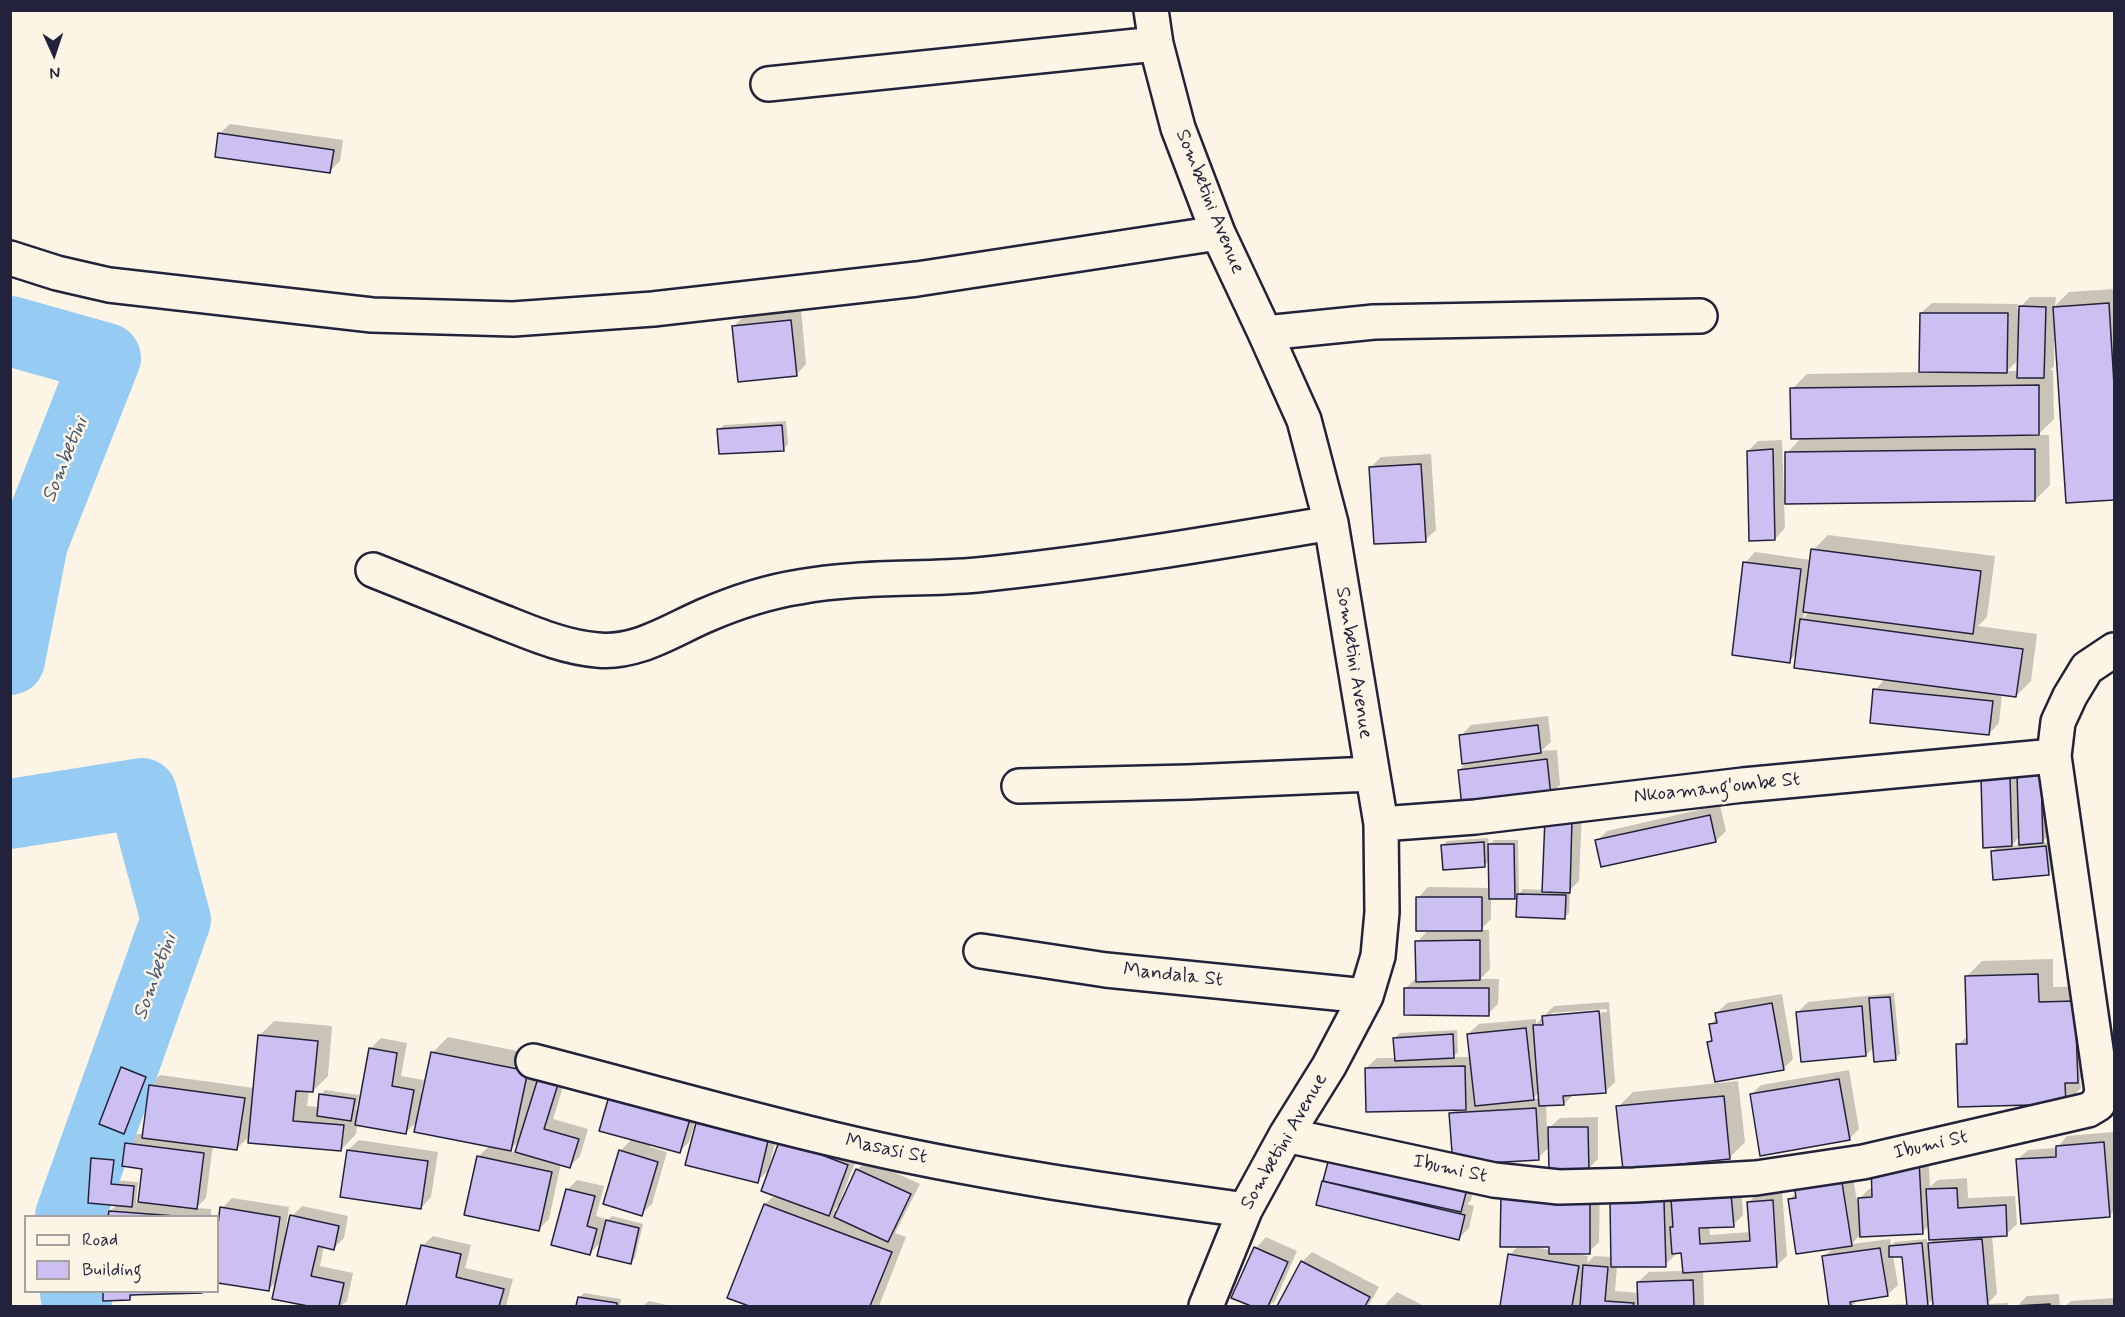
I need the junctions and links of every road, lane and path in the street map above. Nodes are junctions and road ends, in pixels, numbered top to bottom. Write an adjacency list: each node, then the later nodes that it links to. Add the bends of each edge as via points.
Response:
1 (1151, 10): 2 (street, Sombetini Avenue)
2 (1156, 44): 3 (street); 4 (street, Sombetini Avenue, via 1178,128)
3 (768, 84)
4 (1218, 233): 5 (street, via 917,279 653,309 513,320 372,315 120,286); 7 (street, Sombetini Avenue)
5 (10, 258)
6 (1700, 316): 7 (street, via 1374,322)
7 (1265, 333): 8 (street, Sombetini Avenue, via 1304,420)
8 (1330, 523): 9 (street, via 1158,553 975,575 798,587 746,601 625,649 598,650 548,640); 12 (street, Sombetini Avenue)
9 (373, 570)
10 (2115, 650): 11 (street, Ibumi St, via 2087,668 2070,696 2058,722)
11 (2054, 756): 14 (street, Nkoamang'ombe St); 18 (street, Ibumi St, via 2102,1091 2098,1104 2088,1110 1863,1162 1756,1178 1634,1185 1559,1187 1494,1180)
12 (1371, 774): 13 (street); 14 (street, Sombetini Avenue)
13 (1019, 786)
14 (1381, 824): 16 (street, Sombetini Avenue, via 1382,912 1378,956)
15 (981, 951): 16 (street, Mandala St, via 1106,970)
16 (1366, 996): 18 (street, Sombetini Avenue)
17 (533, 1061): 19 (street, Masasi St, via 882,1150 1078,1186)
18 (1286, 1135): 19 (street, Sombetini Avenue)
19 (1245, 1210): 20 (street, Sombetini Avenue)
20 (1208, 1306)

